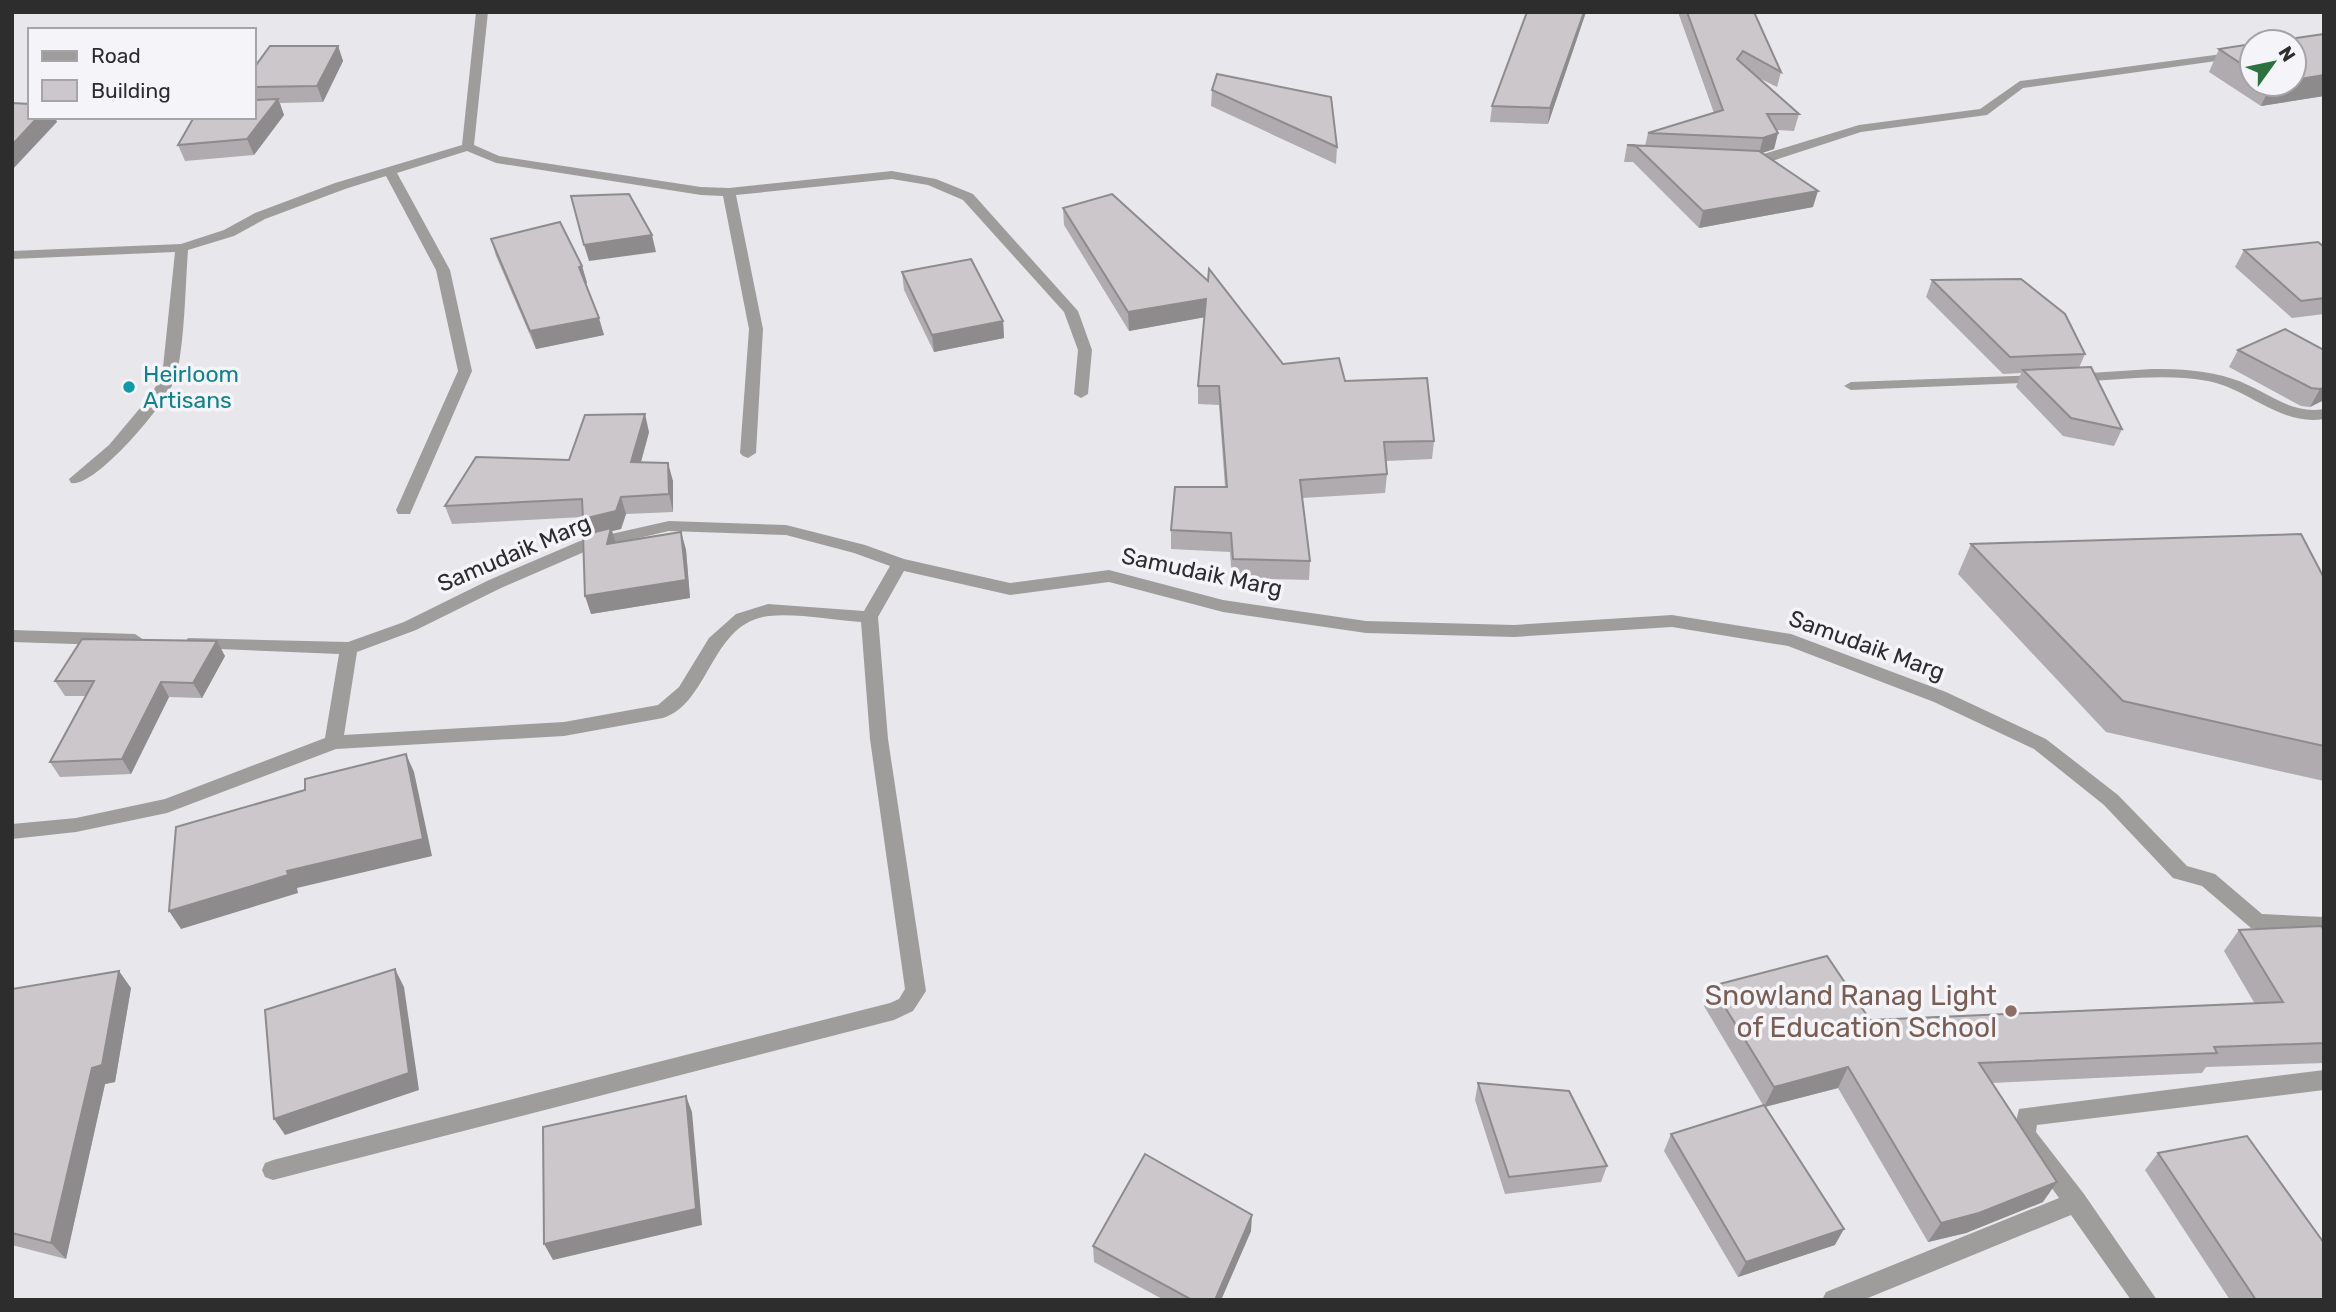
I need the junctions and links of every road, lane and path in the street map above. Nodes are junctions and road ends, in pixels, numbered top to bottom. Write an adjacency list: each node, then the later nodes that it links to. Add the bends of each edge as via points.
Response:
1 (482, 12): 3 (street)
2 (2238, 56): 4 (street, via 2020,85 1983,112 1859,130 1759,161)
3 (468, 147): 5 (street); 6 (street, via 496,159)
4 (1732, 160)
5 (389, 170): 7 (street); 14 (street, via 443,270 465,371)
6 (729, 192): 10 (street, via 892,175 931,182 968,197 1071,311 1085,350); 12 (street, via 756,329)
7 (182, 248): 8 (street); 13 (street, via 169,377 114,448)
8 (12, 255)
9 (1851, 386): 11 (street, via 2198,374 2231,382 2298,414)
10 (1081, 394)
11 (2324, 414)
12 (748, 453)
13 (77, 479)
14 (404, 510)
15 (900, 564): 16 (street); 18 (street, Samudaik Marg, via 859,548 786,530 669,526 586,545 410,626); 21 (street, Samudaik Marg, via 1010,589 1109,576 1223,606 1366,627 1514,631 1672,621 1791,640 1940,697 2040,744 2111,800 2180,872 2208,880 2258,922)
16 (869, 617): 19 (street, via 768,610 742,618 715,642 685,692 663,711 564,729); 23 (street, via 879,739 916,991 906,1005)
17 (12, 636): 18 (street, Samudaik Marg)
18 (349, 648): 19 (street)
19 (334, 742): 20 (street, via 167,806 76,825)
20 (12, 832)
21 (2324, 925)
22 (2324, 1080): 24 (street, via 2027,1116 2024,1134)
23 (272, 1170)
24 (2076, 1202): 25 (street); 26 (street)
25 (1833, 1300)
26 (2145, 1300)

